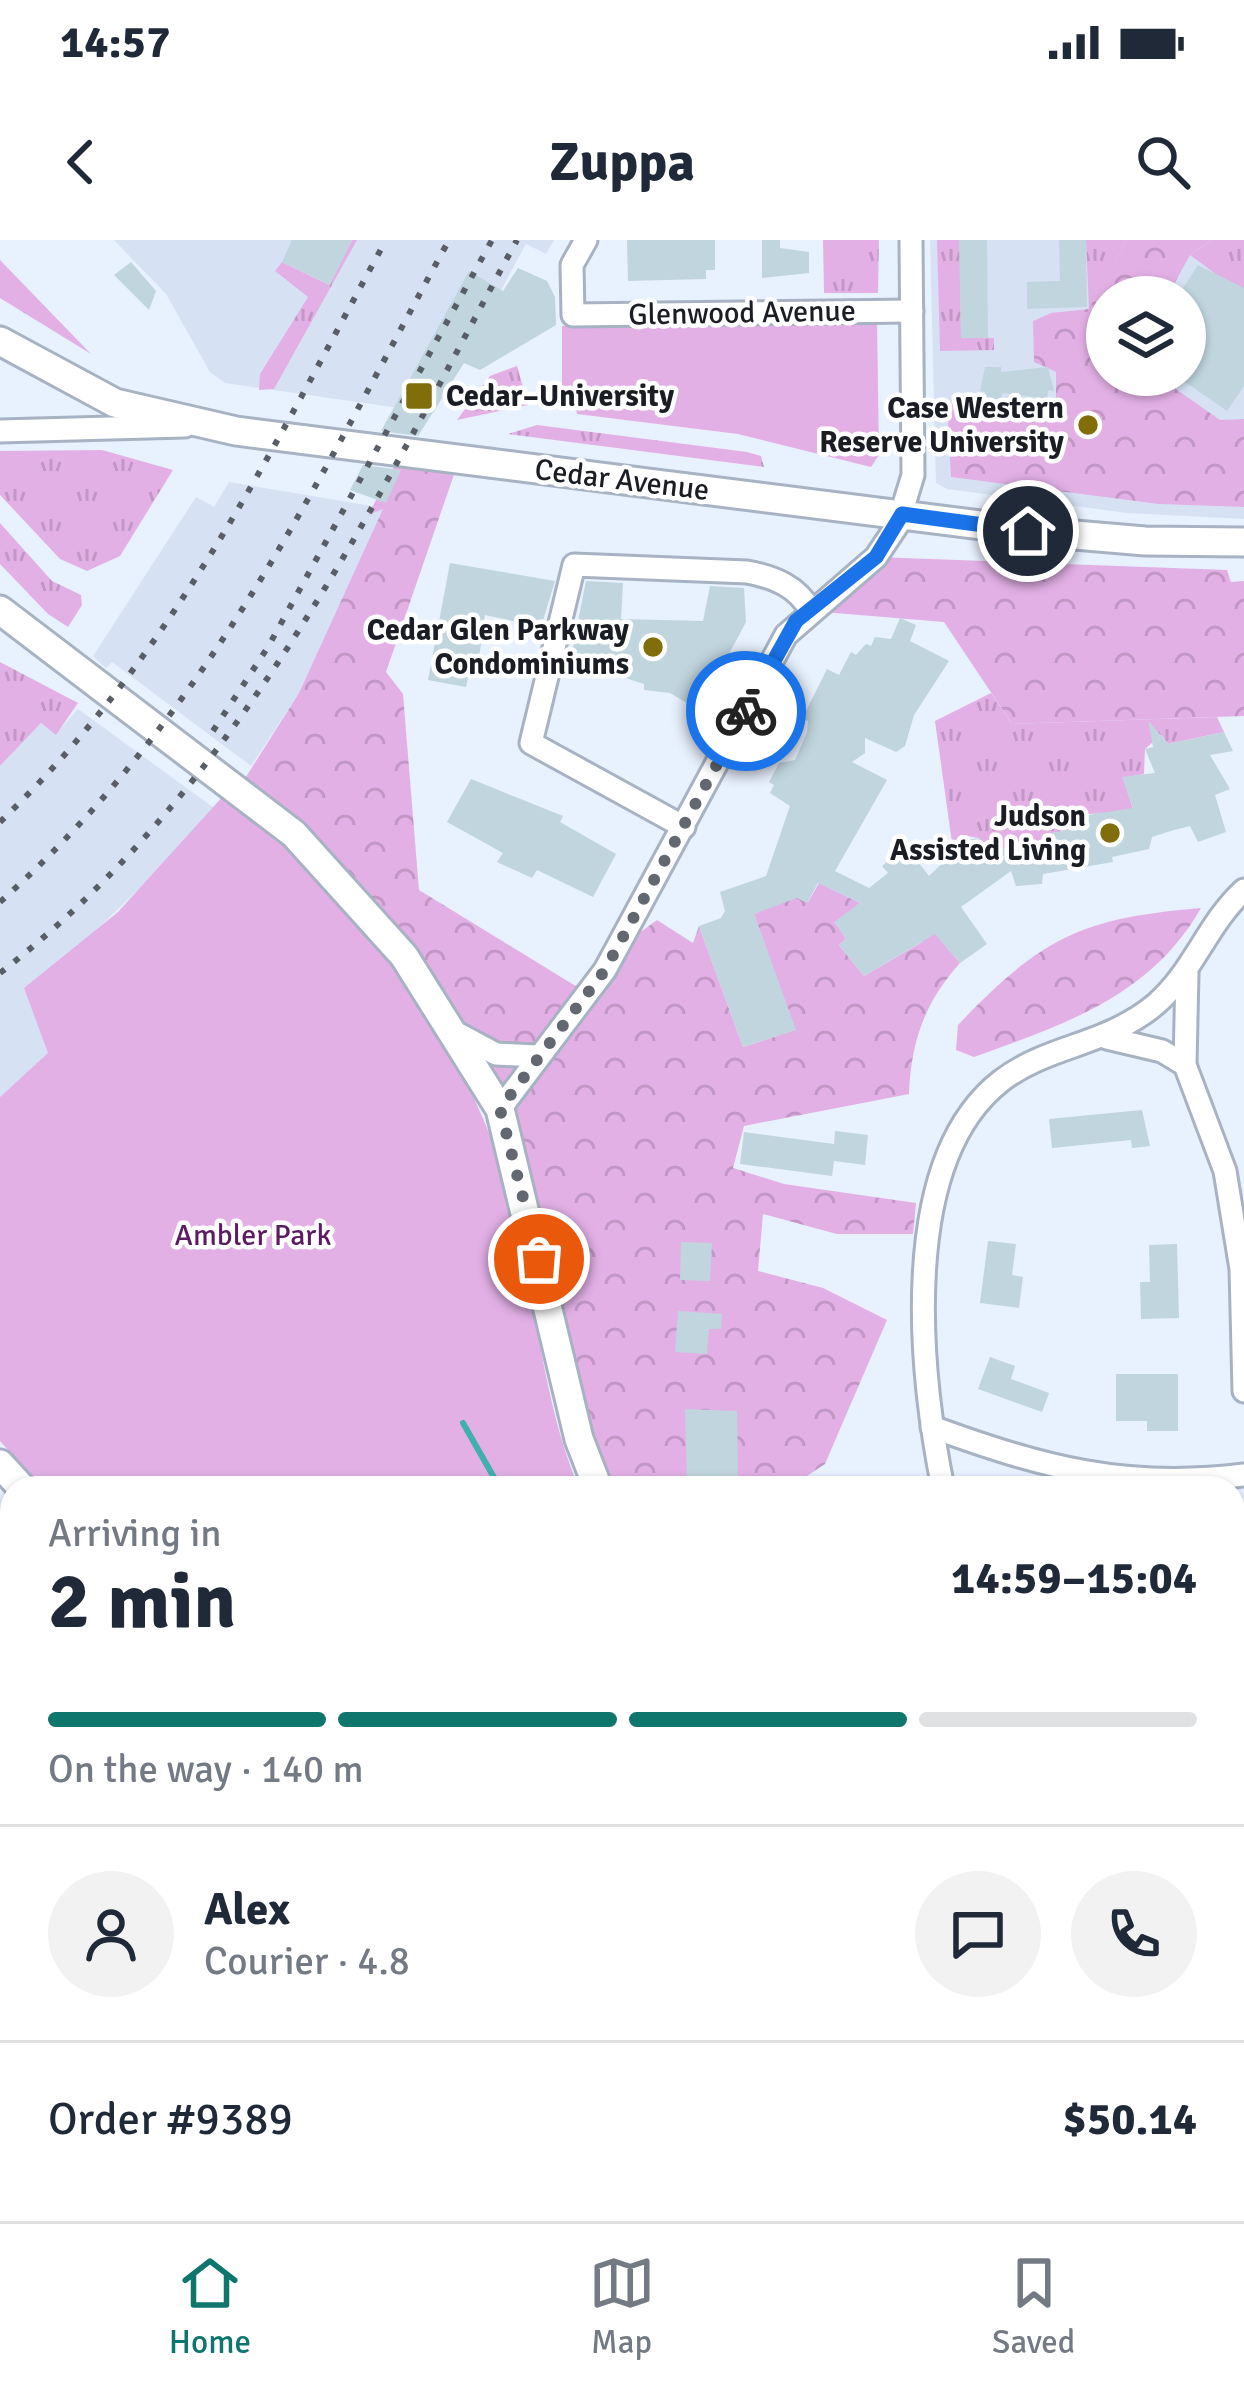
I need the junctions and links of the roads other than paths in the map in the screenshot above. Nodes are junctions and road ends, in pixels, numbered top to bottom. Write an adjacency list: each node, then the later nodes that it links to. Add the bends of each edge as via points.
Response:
1 (586, 240): 3 (street, Glenwood Avenue, via 572,265 573,315)
2 (911, 240): 3 (street)
3 (912, 311): 7 (street, via 913,475)
4 (0, 341): 5 (main road, via 101,398)
5 (200, 425): 6 (street, Cedar Avenue); 7 (main road, Cedar Avenue)
6 (0, 431)
7 (902, 514): 8 (main road, Cedar Avenue, via 1145,542); 10 (street, via 876,557)
8 (1244, 542)
9 (0, 610): 14 (main road, via 294,834 404,956)
10 (811, 610): 11 (street, via 785,635); 11 (street, via 802,594 747,572 574,565 531,743)
11 (683, 826): 16 (street, via 605,970)
12 (1244, 890): 13 (street, via 1220,914)
13 (1187, 974): 15 (street); 17 (street)
14 (453, 1031): 16 (street, via 496,1054); 18 (main road)
15 (1107, 1038): 17 (street); 20 (street, via 1005,1078 961,1126 937,1202 925,1282 922,1353)
16 (536, 1056): 18 (street)
17 (1185, 1066): 19 (street, via 1225,1171 1241,1269)
18 (500, 1109): 21 (main road)
19 (1244, 1390)
20 (932, 1427): 22 (street); 23 (street, via 1028,1461)
21 (593, 1476)
22 (941, 1476)
23 (1102, 1476)

